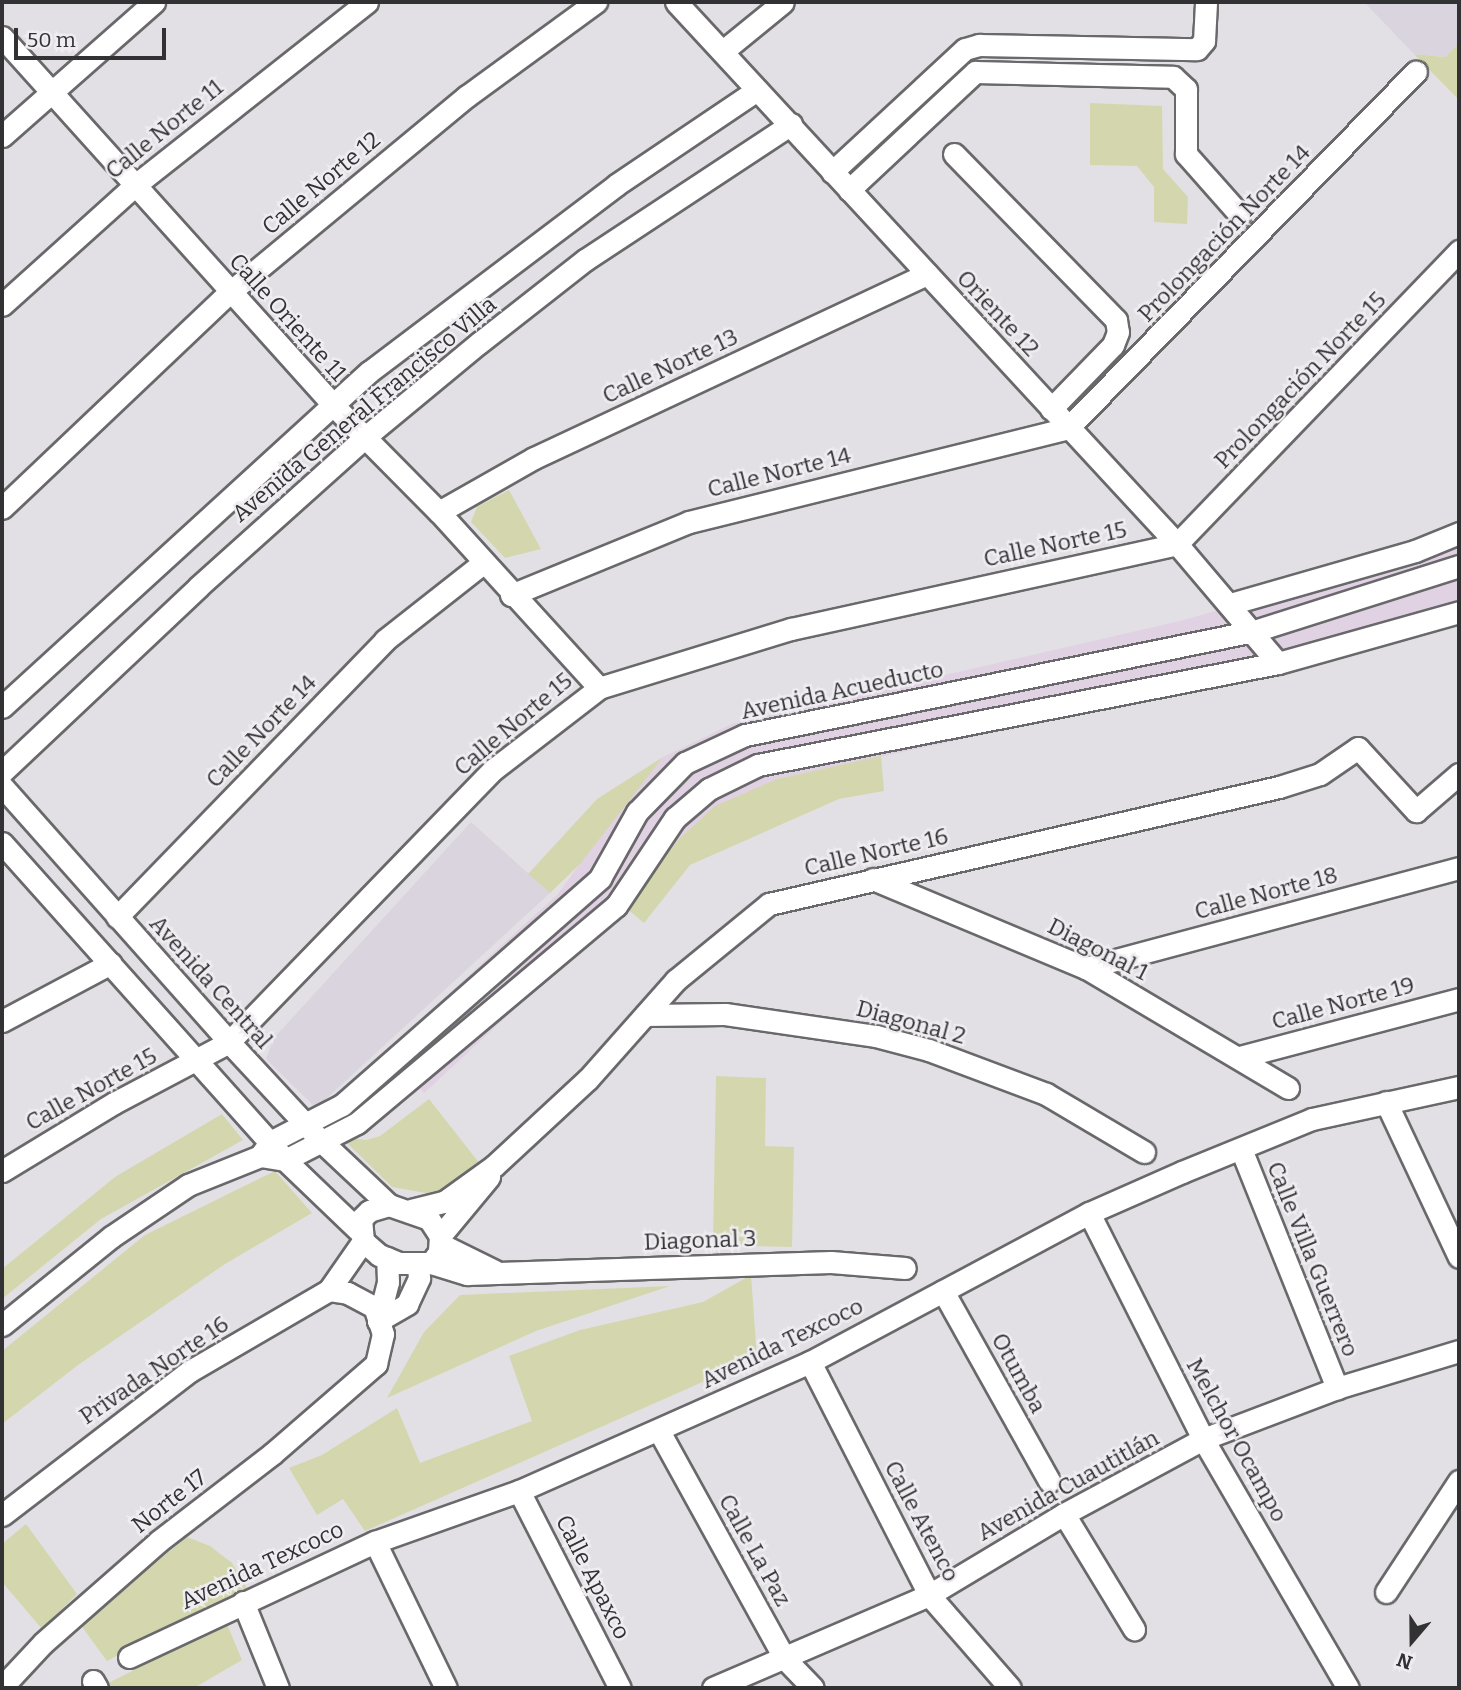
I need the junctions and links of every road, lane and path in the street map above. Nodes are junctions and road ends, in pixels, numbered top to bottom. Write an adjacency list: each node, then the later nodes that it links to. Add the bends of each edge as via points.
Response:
1 (154, 2): 13 (street)
2 (367, 2): 18 (street, Calle Norte 11)
3 (596, 2): 23 (street, Calle Norte 12, via 467,96)
4 (676, 2): 9 (street, Oriente 12)
5 (783, 2): 9 (street)
6 (1206, 2): 8 (street, via 1201,46)
7 (2, 37): 13 (street, Calle Oriente 11)
8 (1174, 49): 11 (street); 17 (street, via 972,46)
9 (723, 51): 12 (street, Oriente 12)
10 (1416, 72): 27 (street, Prolongación Norte 14)
11 (1173, 77): 19 (street, via 975,72); 20 (street, via 1186,89 1185,154)
12 (757, 90): 14 (street, Oriente 12); 25 (street, Avenida General Francisco Villa, via 615,185)
13 (51, 91): 15 (street); 18 (street, Calle Oriente 11)
14 (791, 124): 17 (street, Oriente 12); 28 (street, Avenida General Francisco Villa, via 585,260)
15 (2, 136)
16 (954, 154): 26 (street, via 1116,320 1113,345)
17 (832, 172): 19 (street, Oriente 12)
18 (134, 186): 23 (street, Calle Oriente 11); 24 (street, Calle Norte 11)
19 (849, 190): 22 (street, Oriente 12)
20 (1240, 215)
21 (1459, 251): 32 (street, Prolongación Norte 15)
22 (927, 274): 26 (street, Oriente 12); 30 (street, Calle Norte 13, via 534,458)
23 (230, 292): 25 (street, Calle Oriente 11); 29 (street, Calle Norte 12)
24 (2, 305)
25 (331, 404): 28 (street, Calle Oriente 11); 41 (street, Avenida General Francisco Villa)
26 (1051, 409): 27 (street, Oriente 12)
27 (1068, 428): 32 (street, Oriente 12); 35 (street, Calle Norte 14, via 688,522)
28 (364, 438): 30 (street, Calle Oriente 11); 42 (street, Avenida General Francisco Villa)
29 (2, 508)
30 (439, 512): 33 (street, Calle Oriente 11)
31 (1459, 533): 36 (street, via 1415,551)
32 (1177, 544): 36 (street, Oriente 12); 40 (street, Calle Norte 15, via 791,629)
33 (483, 563): 35 (street, Calle Oriente 11); 48 (street, Calle Norte 14, via 385,640)
34 (1459, 566): 38 (street, Avenida Acueducto)
35 (511, 595): 40 (street, Calle Oriente 11)
36 (1230, 604): 38 (street, Oriente 12)
37 (1459, 612): 39 (street, Avenida Acueducto)
38 (1254, 631): 39 (street, Oriente 12); 60 (street, Avenida Acueducto, via 745,735 685,763 637,811 600,878)
39 (1278, 663): 60 (street, Avenida Acueducto, via 758,765 709,789 675,817 616,906 357,1123)
40 (599, 688): 54 (street, Calle Norte 15, via 494,769)
41 (2, 707)
42 (2, 772)
43 (1459, 774): 47 (street, Calle Norte 16, via 1416,811 1359,748 1320,774 1279,787)
44 (2, 786): 48 (street, Avenida Central)
45 (2, 843): 49 (street)
46 (1459, 868): 50 (street, Calle Norte 18)
47 (873, 879): 50 (street, Diagonal 1); 52 (street, Calle Norte 16, via 769,904 676,980)
48 (117, 916): 54 (street, Avenida Central)
49 (111, 963): 53 (street); 56 (street)
50 (1086, 968): 55 (street, Diagonal 1)
51 (1459, 999): 55 (street, Calle Norte 19)
52 (645, 1015): 63 (street, Diagonal 2, via 725,1014 876,1036 929,1050 1046,1094); 65 (street, Calle Norte 16, via 588,1079)
53 (2, 1021)
54 (229, 1042): 56 (street, Calle Norte 15); 60 (street, Avenida Central)
55 (1240, 1057): 58 (street, Diagonal 1)
56 (199, 1060): 61 (street); 66 (street, Calle Norte 15, via 114,1102)
57 (1459, 1087): 59 (street, Avenida Texcoco)
58 (1288, 1088)
59 (1385, 1102): 62 (street, Avenida Texcoco, via 1312,1119); 72 (street)
60 (314, 1133): 61 (street, Avenida Acueducto); 64 (street, Avenida Acueducto); 67 (street, Avenida Central)
61 (265, 1149): 64 (street); 80 (street, Avenida Acueducto, via 188,1185 111,1237)
62 (1241, 1149): 69 (street, Avenida Texcoco); 83 (street, Calle Villa Guerrero)
63 (1144, 1152)
64 (285, 1160): 70 (street)
65 (494, 1166): 68 (street, Calle Norte 16, via 444,1202); 71 (street, Calle Norte 16, via 484,1186)
66 (2, 1171)
67 (389, 1205): 68 (street); 70 (street, via 369,1211 361,1219)
68 (411, 1210): 71 (street, via 429,1219)
69 (1089, 1213): 78 (street, Avenida Texcoco); 85 (street, Melchor Ocampo)
70 (361, 1236): 73 (street); 77 (street, Privada Norte 16)
71 (440, 1240): 74 (street); 76 (street, Diagonal 3)
72 (1459, 1257)
73 (387, 1258): 74 (street); 79 (street, via 388,1282)
74 (424, 1265): 76 (street, Diagonal 3, via 467,1273); 79 (street, via 407,1304)
75 (905, 1268): 76 (street, Diagonal 3, via 831,1262)
76 (497, 1272)
77 (338, 1287): 79 (street, via 374,1307); 90 (street, Privada Norte 16, via 190,1371)
78 (943, 1291): 82 (street, Avenida Texcoco); 87 (street, Otumba)
79 (378, 1321): 98 (street, Norte 17, via 383,1334 376,1364 272,1454 159,1541 43,1643)
80 (2, 1325)
81 (1459, 1351): 83 (street, Avenida Cuautitlán)
82 (810, 1362): 84 (street, Avenida Texcoco); 93 (street, Calle Atenco)
83 (1337, 1388): 85 (street, Avenida Cuautitlán)
84 (659, 1431): 88 (street, Avenida Texcoco); 97 (street, Calle La Paz)
85 (1203, 1439): 89 (street, Avenida Cuautitlán); 105 (street, Melchor Ocampo)
86 (1459, 1480): 92 (street)
87 (1049, 1481)
88 (519, 1491): 91 (street, Avenida Texcoco); 101 (street, Calle Apaxco)
89 (1064, 1514): 93 (street, Avenida Cuautitlán); 95 (street)
90 (2, 1515)
91 (375, 1542): 94 (street, Avenida Texcoco); 100 (street)
92 (1386, 1592)
93 (929, 1595): 97 (street, Avenida Cuautitlán); 104 (street, Calle Atenco)
94 (243, 1602): 96 (street, Avenida Texcoco); 99 (street)
95 (1134, 1629)
96 (129, 1657)
97 (785, 1659): 102 (street, Avenida Cuautitlán); 103 (street, Calle La Paz)
98 (2, 1687)
99 (278, 1688)
100 (446, 1688)
101 (620, 1688)
102 (713, 1688)
103 (813, 1688)
104 (1010, 1688)
105 (1348, 1688)

